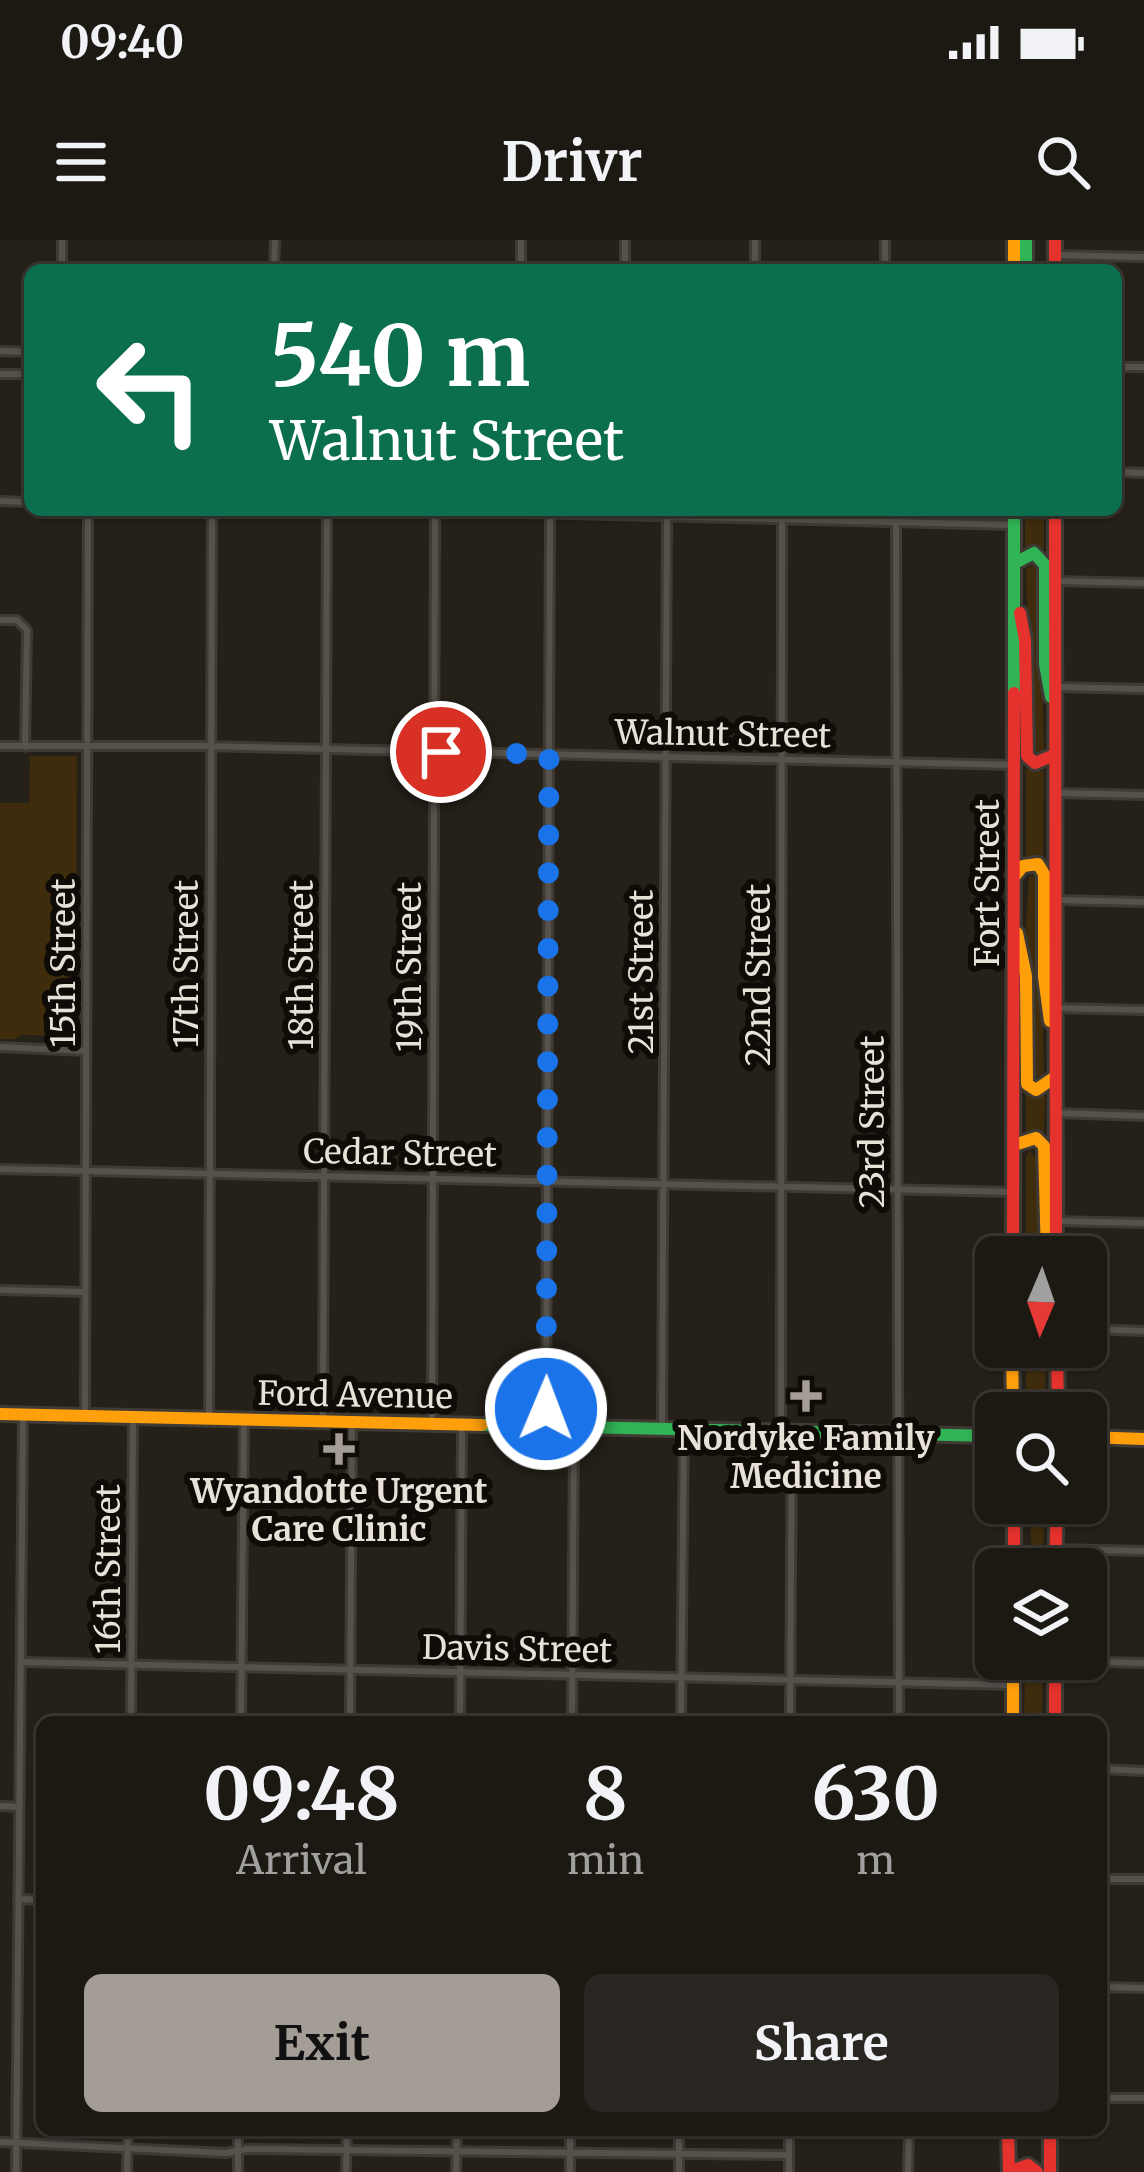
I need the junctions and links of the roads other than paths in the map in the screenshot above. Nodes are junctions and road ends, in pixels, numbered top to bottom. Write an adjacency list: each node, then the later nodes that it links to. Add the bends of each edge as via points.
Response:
1 (1144, 257): 2 (street)
2 (1054, 261)
3 (88, 516): 28 (street, 15th Street)
4 (212, 516): 30 (street, 17th Street)
5 (327, 516): 31 (street, 18th Street)
6 (435, 516): 32 (street, 19th Street)
7 (550, 516): 33 (street)
8 (656, 516): 14 (street)
9 (696, 516): 14 (street)
10 (765, 516): 15 (street)
11 (884, 516): 16 (street)
12 (1014, 516): 18 (main road, Fort Street)
13 (1055, 516): 20 (main road, Fort Street)
14 (667, 517): 35 (street, 21st Street)
15 (782, 519): 16 (street); 36 (street, 22nd Street)
16 (883, 522): 17 (street)
17 (896, 522): 18 (street); 37 (street, 23rd Street)
18 (1013, 525): 19 (main road, Fort Street)
19 (1014, 565): 22 (main road, Fort Street); 26 (main road, via 1034,553 1045,565 1045,664)
20 (1056, 581): 21 (street); 24 (main road, Fort Street)
21 (1144, 583)
22 (1014, 586): 34 (main road, via 1025,640 1026,752 1035,763); 38 (main road, Fort Street)
23 (0, 620): 29 (street, via 27,629)
24 (1055, 687): 25 (street); 26 (main road, Fort Street)
25 (1144, 689)
26 (1055, 712): 34 (main road, Fort Street)
27 (0, 746): 29 (street, Walnut Street)
28 (87, 746): 29 (street, Walnut Street); 30 (street, Walnut Street); 49 (street, 15th Street)
29 (25, 747)
30 (211, 747): 31 (street, Walnut Street); 56 (street, 17th Street)
31 (326, 749): 32 (street, Walnut Street); 57 (street, 18th Street)
32 (434, 752): 33 (street, Walnut Street); 58 (street, 19th Street)
33 (549, 754): 35 (street, Walnut Street); 59 (street)
34 (1054, 755): 39 (main road, Fort Street)
35 (666, 757): 36 (street, Walnut Street); 60 (street, 21st Street)
36 (782, 760): 37 (street, Walnut Street); 61 (street, 22nd Street)
37 (896, 762): 38 (street, Walnut Street); 62 (street, 23rd Street)
38 (1014, 765): 41 (main road, Fort Street)
39 (1054, 793): 40 (street); 42 (main road, Fort Street)
40 (1144, 795)
41 (1014, 878): 44 (main road, Fort Street); 47 (main road, via 1030,863 1043,874 1044,977)
42 (1056, 900): 43 (street); 45 (main road, Fort Street)
43 (1144, 902)
44 (1014, 924): 50 (main road, via 1024,954 1027,1084 1036,1090); 53 (main road, Fort Street)
45 (1055, 1008): 46 (street); 47 (main road, Fort Street)
46 (1144, 1010)
47 (1055, 1042): 50 (main road, Fort Street)
48 (0, 1048): 49 (street)
49 (87, 1051): 55 (street, 15th Street)
50 (1055, 1077): 51 (main road, Fort Street)
51 (1055, 1113): 52 (street); 64 (main road, Fort Street)
52 (1144, 1116)
53 (1015, 1145): 63 (main road, Fort Street); 67 (main road, via 1036,1138 1044,1146)
54 (0, 1169): 55 (street, Cedar Street)
55 (85, 1174): 56 (street, Cedar Street); 70 (street, 15th Street)
56 (209, 1174): 57 (street, Cedar Street); 77 (street, 17th Street)
57 (324, 1176): 58 (street, Cedar Street); 79 (street, 18th Street)
58 (433, 1178): 59 (street, Cedar Street); 81 (street, 19th Street)
59 (547, 1181): 60 (street, Cedar Street); 83 (street)
60 (664, 1184): 61 (street, Cedar Street); 85 (street, 21st Street)
61 (782, 1186): 62 (street, Cedar Street); 87 (street, 22nd Street)
62 (896, 1189): 63 (street, Cedar Street); 88 (street, 23rd Street)
63 (1015, 1192): 66 (main road, Fort Street)
64 (1055, 1222): 65 (street); 68 (main road, Fort Street)
65 (1144, 1223)
66 (1014, 1236)
67 (1046, 1236)
68 (1055, 1236)
69 (0, 1290): 70 (street)
70 (86, 1292): 75 (street, 15th Street)
71 (1107, 1330): 72 (street)
72 (1144, 1331)
73 (0, 1414): 74 (main road, Ford Avenue)
74 (23, 1414): 75 (main road, Ford Avenue); 94 (street)
75 (85, 1416): 76 (main road, Ford Avenue)
76 (134, 1417): 77 (main road, Ford Avenue); 97 (street, 16th Street)
77 (208, 1418): 78 (main road, Ford Avenue)
78 (244, 1420): 79 (main road, Ford Avenue); 98 (street)
79 (323, 1421): 80 (main road, Ford Avenue)
80 (352, 1422): 81 (main road, Ford Avenue); 99 (street)
81 (432, 1424): 82 (main road, Ford Avenue)
82 (462, 1424): 83 (main road, Ford Avenue); 100 (street)
83 (546, 1426): 84 (main road, Ford Avenue)
84 (574, 1426): 85 (main road, Ford Avenue); 101 (street)
85 (662, 1429): 86 (main road, Ford Avenue)
86 (684, 1429): 87 (main road, Ford Avenue); 102 (street)
87 (787, 1432): 88 (main road, Ford Avenue); 103 (street, 22nd Street)
88 (898, 1434): 89 (main road, Ford Avenue); 106 (street, 23rd Street)
89 (975, 1436)
90 (1107, 1438): 91 (main road)
91 (1144, 1439)
92 (1107, 1551): 93 (street)
93 (1144, 1552)
94 (20, 1662): 97 (street, Davis Street); 121 (street)
95 (1107, 1662): 96 (street)
96 (1144, 1663)
97 (131, 1664): 98 (street, Davis Street); 108 (street, 16th Street)
98 (241, 1667): 99 (street, Davis Street); 109 (street)
99 (351, 1669): 100 (street, Davis Street); 110 (street)
100 (461, 1672): 101 (street, Davis Street); 111 (street)
101 (573, 1675): 102 (street, Davis Street); 112 (street)
102 (681, 1677): 103 (street, Davis Street); 113 (street)
103 (790, 1680): 106 (street, Davis Street); 114 (street, 22nd Street)
104 (1013, 1680): 107 (main road)
105 (1055, 1680): 117 (main road)
106 (899, 1682): 107 (street, Davis Street); 115 (street, 23rd Street)
107 (1013, 1685): 116 (main road)
108 (131, 1716)
109 (241, 1716)
110 (350, 1716)
111 (460, 1716)
112 (572, 1716)
113 (681, 1716)
114 (790, 1716)
115 (898, 1716)
116 (1013, 1716)
117 (1055, 1716)
118 (1107, 1769): 119 (street)
119 (1144, 1771)
120 (0, 1806): 121 (street)
121 (19, 1807): 124 (street)
122 (1107, 1879): 123 (street)
123 (1144, 1879)
124 (18, 1899): 125 (street); 141 (street)
125 (36, 1900)
126 (1107, 1987): 127 (street)
127 (1144, 1988)
128 (1107, 2098): 129 (street)
129 (1144, 2098)
130 (128, 2136): 142 (street)
131 (238, 2136): 144 (street)
132 (347, 2136): 143 (street)
133 (457, 2136): 145 (street)
134 (570, 2136): 146 (street)
135 (680, 2136): 147 (street)
136 (789, 2136): 148 (street)
137 (909, 2136): 157 (street)
138 (1009, 2136): 158 (main road)
139 (1050, 2136): 160 (main road)
140 (0, 2142): 141 (street)
141 (16, 2143): 142 (street); 149 (street)
142 (128, 2148): 144 (street); 150 (street)
143 (347, 2150): 144 (street); 145 (street); 152 (street)
144 (238, 2151): 151 (street)
145 (457, 2152): 146 (street); 153 (street)
146 (570, 2154): 147 (street); 154 (street)
147 (679, 2155): 148 (street); 155 (street)
148 (789, 2155): 156 (street)
149 (16, 2172)
150 (128, 2172)
151 (238, 2172)
152 (346, 2172)
153 (456, 2172)
154 (570, 2172)
155 (679, 2172)
156 (788, 2172)
157 (908, 2172)
158 (1009, 2172): 159 (main road, via 1028,2165)
159 (1037, 2172)
160 (1050, 2172)

